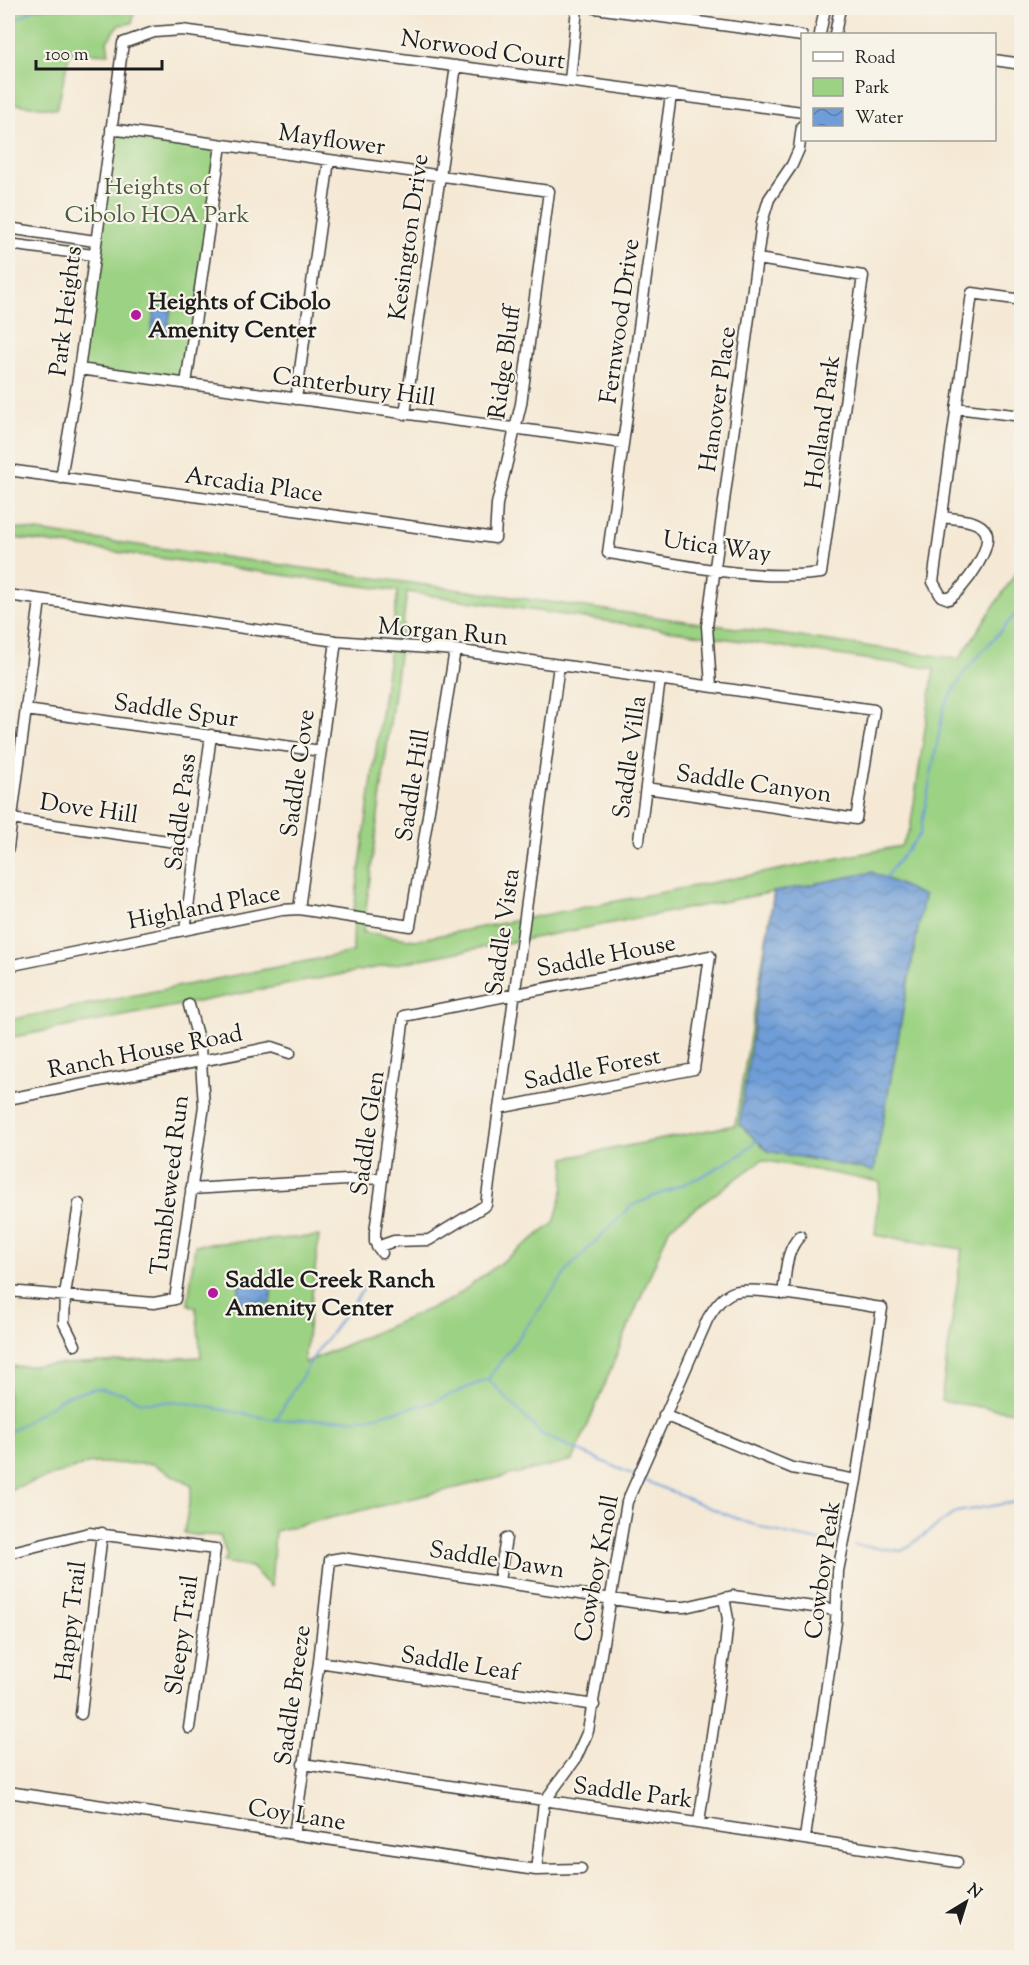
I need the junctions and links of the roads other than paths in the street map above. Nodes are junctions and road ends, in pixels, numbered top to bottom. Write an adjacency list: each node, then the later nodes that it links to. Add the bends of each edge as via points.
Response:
1 (578, 8): 12 (street)
2 (595, 8): 7 (street)
3 (825, 8): 5 (street)
4 (840, 8): 6 (street)
5 (820, 33)
6 (835, 33)
7 (801, 36)
8 (123, 43): 11 (street, Norwood Court, via 154,32 182,30); 15 (street, Park Heights)
9 (996, 60): 10 (street)
10 (1022, 64)
11 (456, 66): 12 (street, Norwood Court); 19 (street, Kesington Drive)
12 (570, 81): 13 (street, Norwood Court)
13 (670, 95): 14 (street, Norwood Court); 34 (street, Fernwood Drive)
14 (801, 112)
15 (111, 129): 17 (street, Mayflower); 22 (street, Park Heights)
16 (801, 130): 25 (street, Hanover Place, via 792,165 769,199)
17 (221, 145): 18 (street, Mayflower); 28 (street)
18 (329, 160): 19 (street, Mayflower); 29 (street)
19 (438, 175): 20 (street, Mayflower); 31 (street, Kesington Drive)
20 (549, 191): 33 (street, Ridge Bluff)
21 (8, 228): 22 (street)
22 (95, 241): 24 (street, Park Heights)
23 (8, 244): 24 (street)
24 (93, 255): 27 (street, Park Heights)
25 (758, 259): 40 (street, Hanover Place); 41 (street, Holland Park, via 863,276)
26 (1022, 300): 30 (street, via 972,293)
27 (79, 369): 28 (street, Canterbury Hill); 36 (street, Park Heights)
28 (186, 384): 29 (street, Canterbury Hill)
29 (296, 399): 31 (street, Canterbury Hill)
30 (956, 408): 32 (street); 37 (street)
31 (405, 414): 33 (street, Canterbury Hill)
32 (1022, 416)
33 (516, 430): 34 (street, Canterbury Hill); 38 (street, Ridge Bluff, via 497,504)
34 (624, 443): 39 (street, Fernwood Drive)
35 (8, 470): 36 (street, Arcadia Place)
36 (61, 478): 38 (street, Arcadia Place)
37 (942, 517): 37 (street, via 933,582 941,596 949,599 963,586 989,537 977,524)
38 (495, 538)
39 (608, 553): 40 (street, Utica Way)
40 (715, 568): 41 (street, Utica Way, via 783,576); 48 (street, Hanover Place, via 707,626)
41 (821, 573)
42 (8, 595): 43 (street, Morgan Run)
43 (40, 600): 44 (street, Morgan Run); 49 (street)
44 (336, 641): 45 (street, Morgan Run); 51 (street, Saddle Cove)
45 (455, 650): 46 (street, Morgan Run); 59 (street, Saddle Hill)
46 (559, 664): 47 (street, Morgan Run); 62 (street, Saddle Vista)
47 (660, 679): 48 (street, Morgan Run); 52 (street, Saddle Villa)
48 (711, 686): 54 (street, Morgan Run, via 874,710)
49 (26, 710): 50 (street, Saddle Spur); 53 (street)
50 (211, 735): 51 (street, Saddle Spur); 56 (street, Saddle Pass)
51 (321, 751): 58 (street, Saddle Cove)
52 (646, 788): 54 (street, Saddle Canyon); 55 (street, Saddle Villa)
53 (11, 819): 56 (street, Dove Hill); 57 (street)
54 (856, 819)
55 (639, 840)
56 (196, 845): 60 (street, Saddle Pass)
57 (8, 848)
58 (299, 909): 59 (street, Highland Place); 60 (street, Highland Place)
59 (410, 926)
60 (186, 930): 61 (street, Highland Place)
61 (8, 966)
62 (514, 995): 64 (street, Saddle House); 67 (street, Saddle House, via 710,956); 69 (street, Saddle Vista)
63 (189, 1005): 66 (street, Tumbleweed Run)
64 (404, 1016): 70 (street, Saddle Glen)
65 (290, 1053): 66 (street, Ranch House Road, via 272,1047)
66 (201, 1061): 68 (street, Ranch House Road); 71 (street, Tumbleweed Run, via 204,1106)
67 (694, 1069): 69 (street, Saddle Forest)
68 (8, 1099)
69 (499, 1108): 74 (street, Saddle Vista, via 486,1205 429,1240 394,1242)
70 (382, 1178): 71 (street); 74 (street, Saddle Glen, via 375,1232)
71 (191, 1189): 77 (street, Tumbleweed Run, via 175,1299 154,1303)
72 (79, 1204): 77 (street)
73 (800, 1236): 76 (street, via 792,1244)
74 (379, 1250)
75 (8, 1290): 77 (street)
76 (783, 1294): 78 (street, Cowboy Knoll); 80 (street, Cowboy Knoll, via 736,1291 718,1302)
77 (65, 1295): 79 (street, via 64,1323)
78 (882, 1308): 81 (street, Cowboy Peak)
79 (75, 1345)
80 (664, 1415): 81 (street, via 792,1468); 87 (street, Cowboy Knoll, via 627,1502)
81 (856, 1480): 89 (street, Cowboy Peak, via 838,1571)
82 (102, 1533): 84 (street, via 66,1537); 92 (street, Happy Trail); 93 (street, Sleepy Trail, via 214,1549)
83 (506, 1538): 86 (street)
84 (8, 1553)
85 (330, 1560): 86 (street, Saddle Dawn, via 342,1558); 90 (street, Saddle Breeze)
86 (499, 1581): 87 (street, Saddle Dawn)
87 (609, 1598): 88 (street, Saddle Dawn, via 675,1608); 91 (street, Cowboy Knoll)
88 (724, 1598): 89 (street, Saddle Dawn, via 742,1596); 97 (street, via 728,1619 726,1647)
89 (836, 1610): 99 (street, Cowboy Peak)
90 (319, 1662): 91 (street, Saddle Leaf); 94 (street, Saddle Breeze)
91 (594, 1705): 96 (street, Cowboy Knoll, via 575,1760)
92 (81, 1714)
93 (189, 1728)
94 (303, 1764): 96 (street, Saddle Park); 98 (street, Saddle Breeze)
95 (8, 1792): 98 (street, Coy Lane)
96 (544, 1802): 97 (street, Saddle Park); 102 (street, Cowboy Knoll)
97 (699, 1822): 99 (street, Saddle Park)
98 (294, 1835): 102 (street, Coy Lane)
99 (805, 1838): 100 (street, Saddle Park)
100 (957, 1862)
101 (581, 1869): 102 (street, Coy Lane)
102 (536, 1870)

